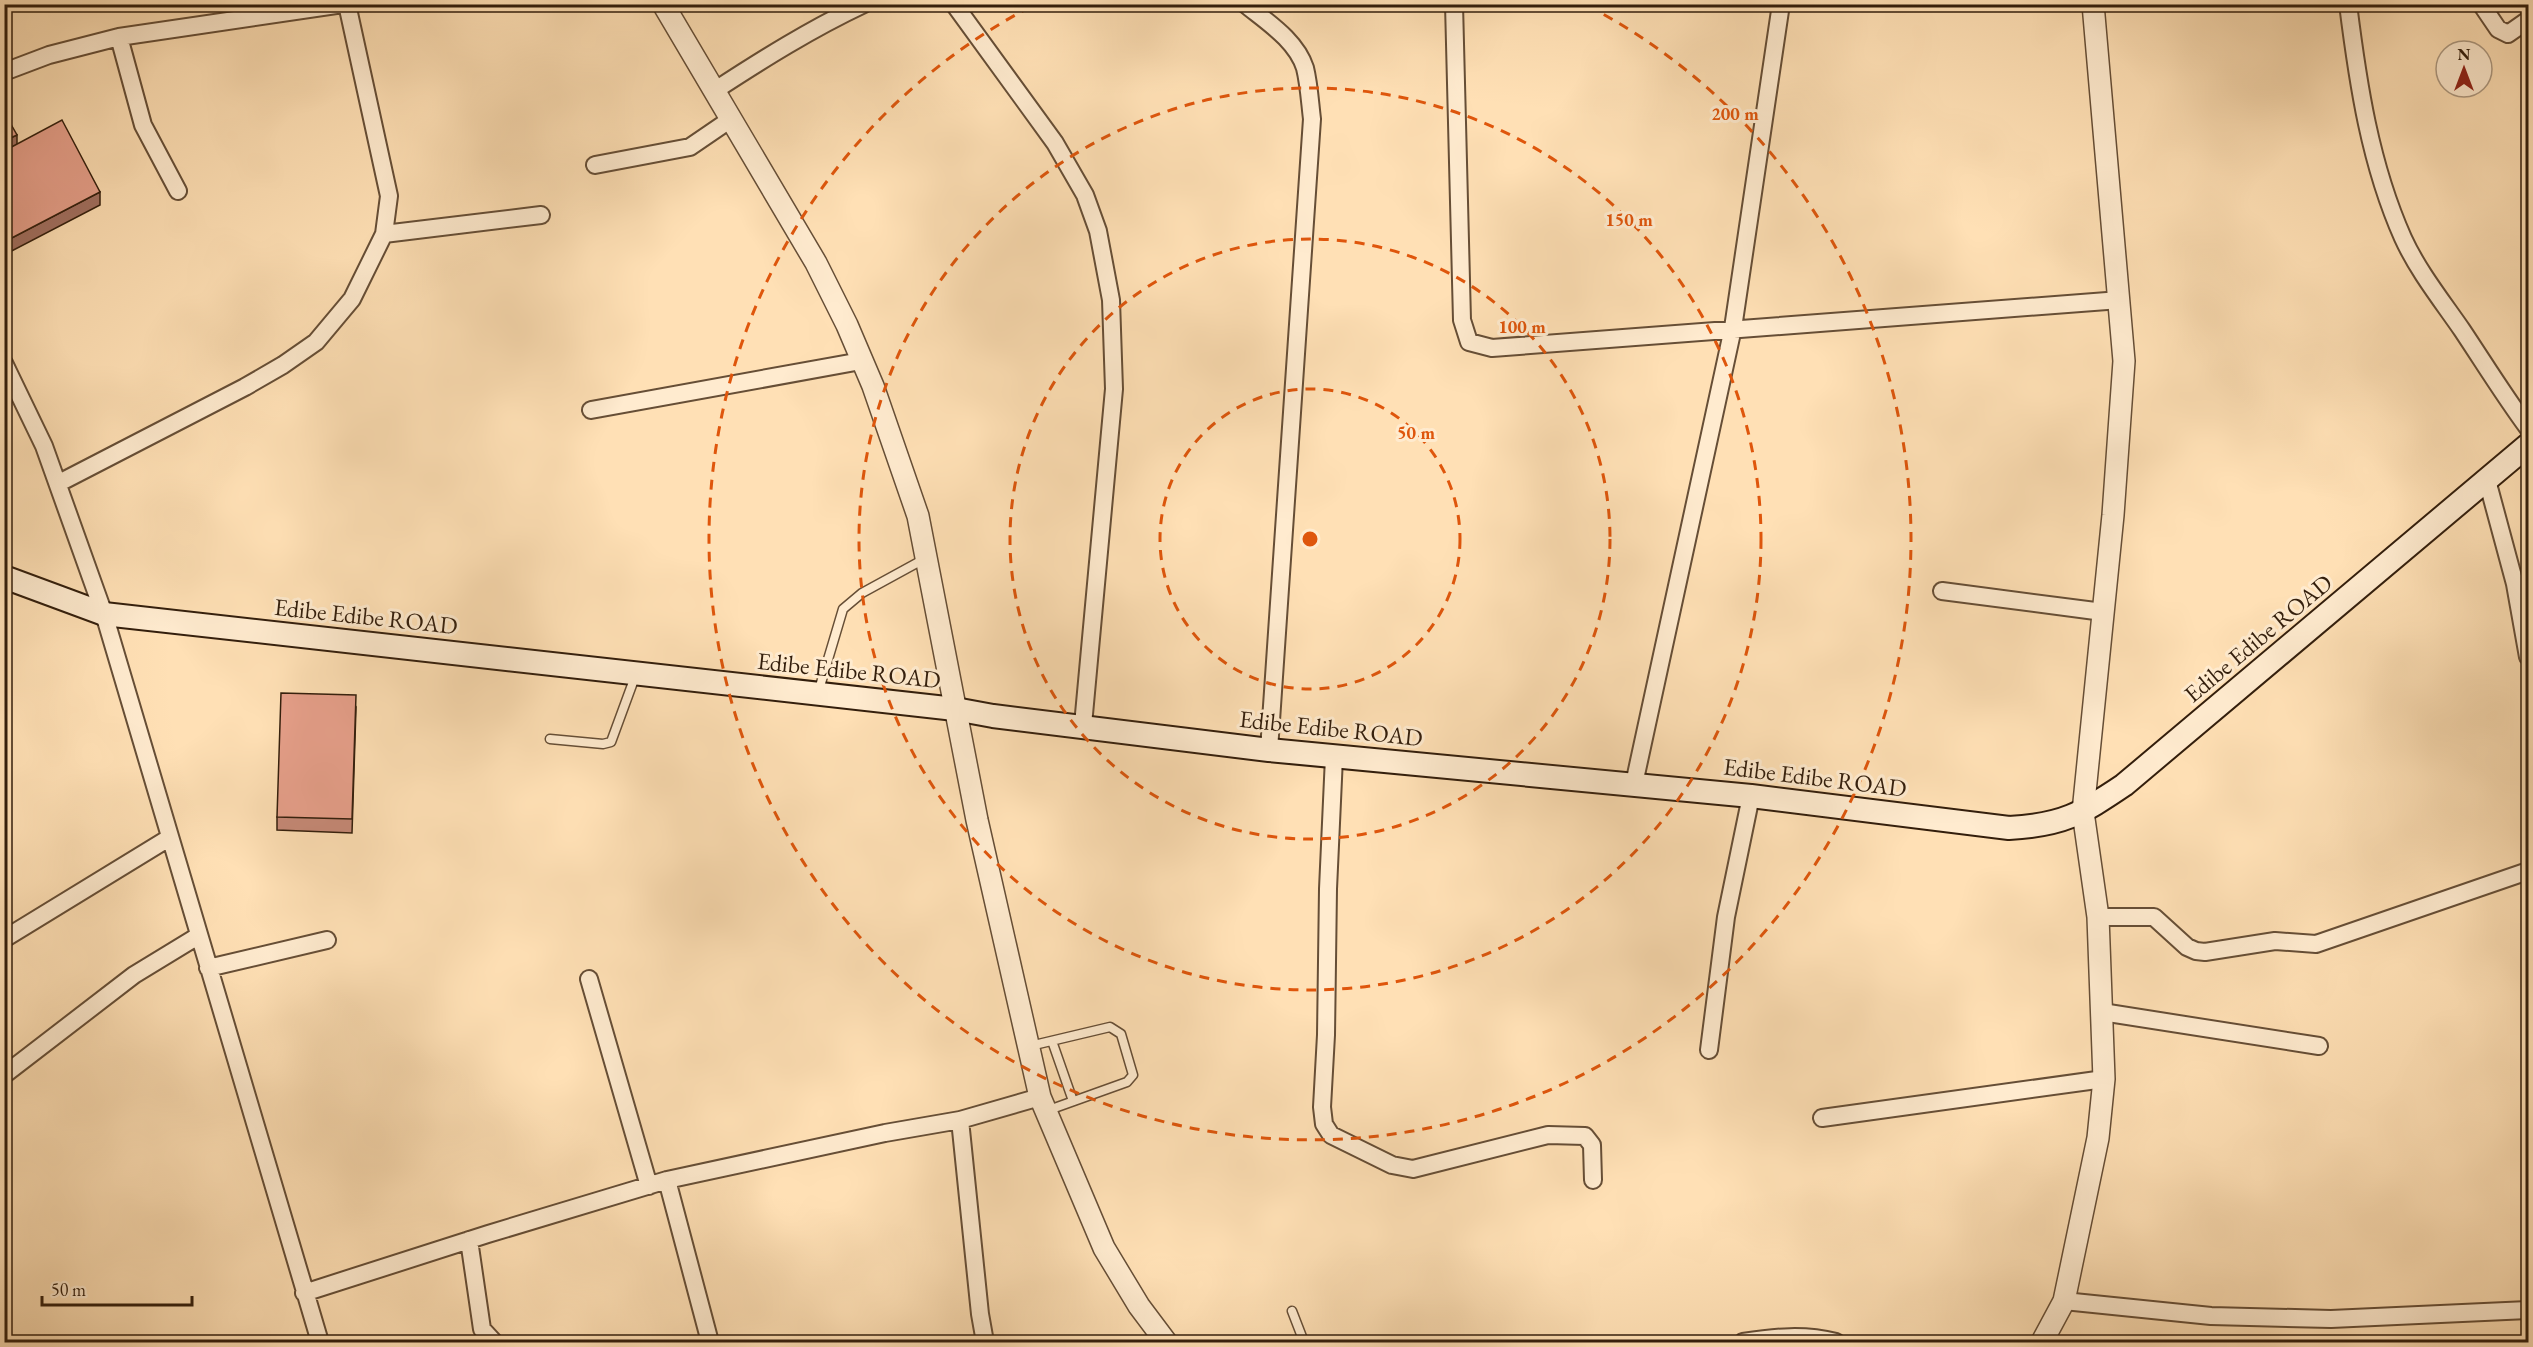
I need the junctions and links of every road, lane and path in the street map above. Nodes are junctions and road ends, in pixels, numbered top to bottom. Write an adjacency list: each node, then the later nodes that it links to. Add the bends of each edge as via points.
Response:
1 (345, 4): 12 (street); 19 (street, via 389,196)
2 (663, 4): 14 (street)
3 (864, 4): 14 (street, via 783,46)
4 (954, 4): 38 (street, via 1055,142 1085,195 1098,231 1111,300 1114,389)
5 (1245, 4): 40 (street, via 1297,50 1305,69 1312,119)
6 (1454, 4): 21 (street, via 1462,320 1469,342 1492,348)
7 (1781, 4): 21 (street)
8 (2093, 4): 20 (street)
9 (2348, 4): 25 (street, via 2365,119 2404,240)
10 (2481, 4): 11 (street, via 2498,29 2508,34)
11 (2529, 20)
12 (119, 37): 13 (street, via 49,55); 17 (street, via 143,125)
13 (4, 72)
14 (714, 91): 15 (street)
15 (731, 119): 16 (street, via 690,147); 22 (street, via 816,263)
16 (595, 165)
17 (178, 191)
18 (542, 215): 19 (street)
19 (384, 234): 28 (street, via 352,299 316,342 245,387)
20 (2120, 300): 21 (street); 32 (street, via 2124,361)
21 (1733, 328): 42 (street)
22 (861, 361): 24 (street); 29 (street, via 918,516)
23 (4, 363): 28 (street)
24 (591, 410)
25 (2529, 428)
26 (2529, 445): 27 (main road, Edibe Edibe ROAD)
27 (2487, 480): 34 (street, via 2515,584); 44 (main road, Edibe Edibe ROAD, via 2188,733)
28 (59, 483): 33 (street)
29 (926, 558): 36 (lane, via 862,593 843,609); 37 (street)
30 (4, 577): 33 (main road, Edibe Edibe ROAD)
31 (1942, 591): 32 (street)
32 (2103, 612): 44 (street)
33 (104, 614): 35 (main road, Edibe Edibe ROAD); 45 (street)
34 (2529, 657)
35 (636, 674): 36 (main road, Edibe Edibe ROAD); 39 (lane, via 612,742)
36 (818, 694): 37 (main road, Edibe Edibe ROAD)
37 (955, 709): 38 (main road, Edibe Edibe ROAD); 55 (street)
38 (1083, 725): 40 (main road, Edibe Edibe ROAD)
39 (550, 739)
40 (1269, 750): 41 (main road, Edibe Edibe ROAD)
41 (1334, 757): 42 (main road, Edibe Edibe ROAD); 65 (street, via 1324,1124 1331,1135 1392,1165 1413,1169 1548,1135 1585,1136 1592,1145)
42 (1634, 784): 43 (main road, Edibe Edibe ROAD)
43 (1750, 796): 44 (main road, Edibe Edibe ROAD, via 2009,828 2043,826); 57 (street, via 1726,917)
44 (2084, 812): 47 (street)
45 (169, 838): 48 (street); 49 (street)
46 (2529, 871): 47 (street, via 2316,944 2275,941 2205,952 2187,947 2154,917)
47 (2098, 917): 53 (street)
48 (198, 936): 51 (street); 58 (street, via 134,975)
49 (4, 939)
50 (327, 940): 51 (street)
51 (208, 968): 68 (street)
52 (589, 979): 66 (street)
53 (2102, 1012): 56 (street); 59 (street)
54 (1052, 1041): 55 (lane); 60 (lane); 60 (lane, via 1110,1027 1121,1034 1133,1075 1127,1082)
55 (1029, 1046): 61 (street)
56 (2319, 1046)
57 (1709, 1050)
58 (4, 1075)
59 (2104, 1078): 62 (street); 69 (street, via 2098,1138)
60 (1073, 1101): 61 (lane)
61 (1043, 1104): 63 (street); 76 (street, via 1104,1248)
62 (1821, 1118)
63 (960, 1120): 64 (street); 75 (street)
64 (668, 1180): 66 (street); 74 (street)
65 (1593, 1180)
66 (649, 1186): 67 (street)
67 (469, 1240): 68 (street); 73 (street, via 482,1329)
68 (304, 1293): 72 (street)
69 (2064, 1300): 70 (street, via 2211,1316 2307,1319); 80 (street)
70 (2529, 1310)
71 (1292, 1311): 77 (lane)
72 (320, 1342)
73 (494, 1342)
74 (710, 1342)
75 (985, 1342)
76 (1166, 1342)
77 (1304, 1342)
78 (1743, 1342): 79 (street, via 1786,1336)
79 (1836, 1342)
80 (2042, 1342)

